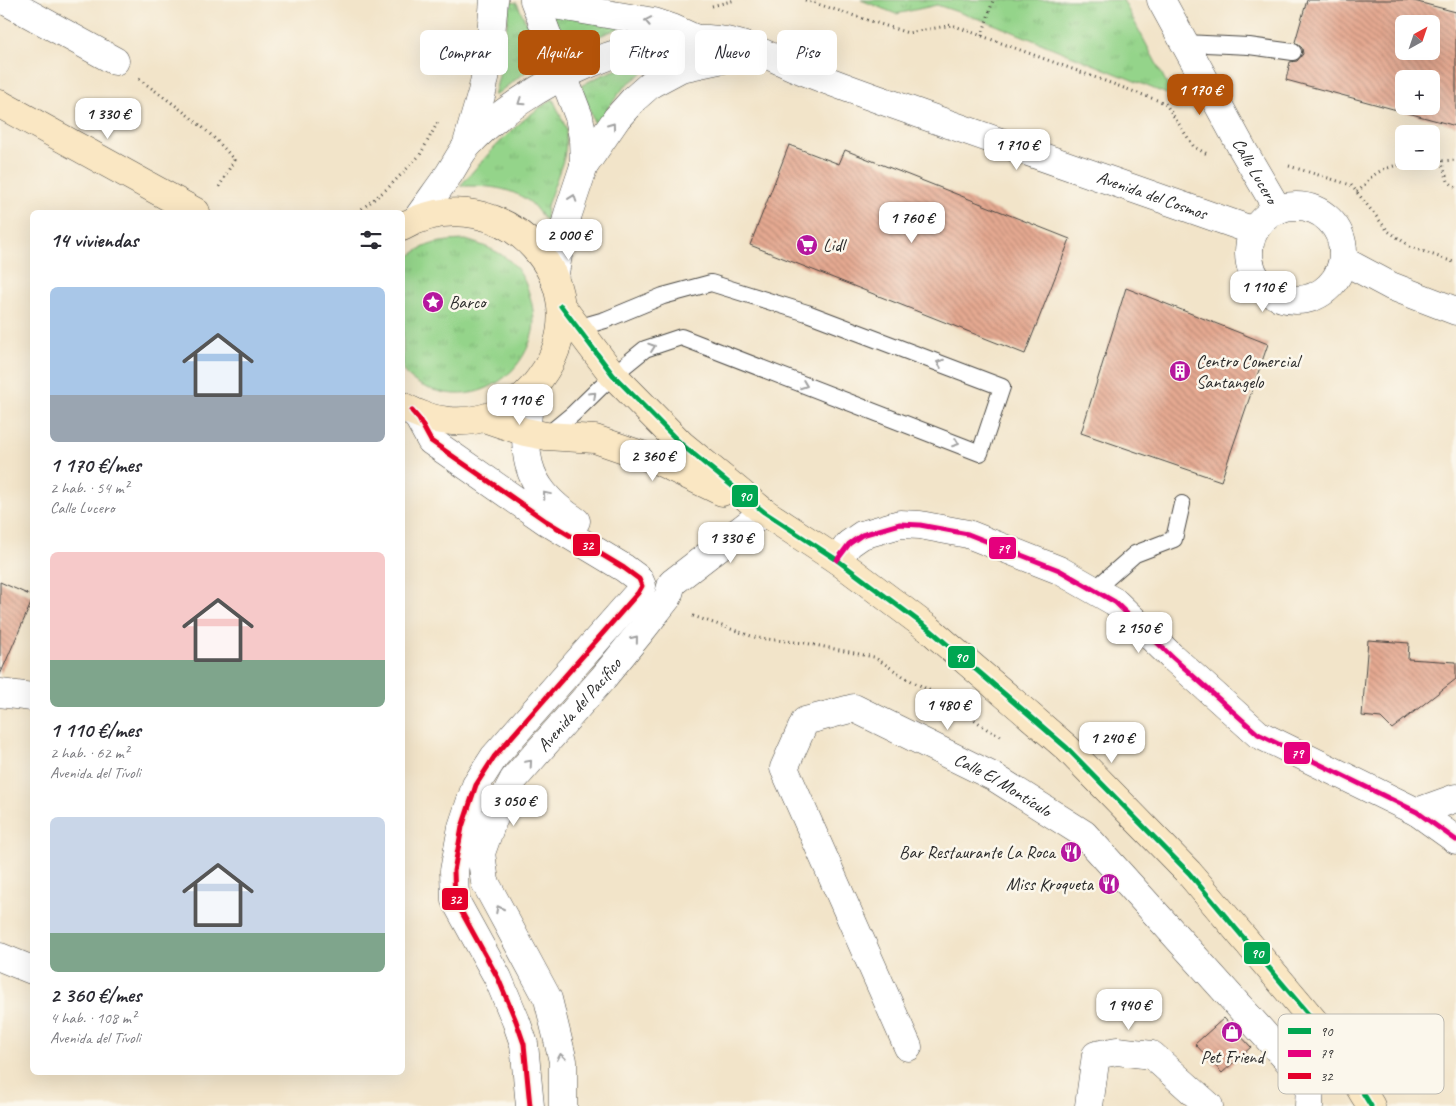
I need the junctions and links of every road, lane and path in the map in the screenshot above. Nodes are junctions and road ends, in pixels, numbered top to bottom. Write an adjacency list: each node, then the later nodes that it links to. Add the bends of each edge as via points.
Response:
1 (4, 0): 12 (street)
2 (494, 0): 18 (street, via 490,60)
3 (805, 0): 7 (path, via 908,33 952,25)
4 (993, 0): 7 (path)
5 (1161, 0): 9 (street, Calle Lucero)
6 (535, 1): 8 (street, one-way to 6, via 654,22); 15 (street)
7 (982, 36): 19 (path, via 1165,103 1194,148)
8 (694, 38): 11 (street, via 733,42); 15 (street, via 630,49)
9 (1184, 43): 10 (lane); 19 (street, Calle Lucero)
10 (1292, 52)
11 (777, 59)
12 (115, 61): 25 (path, via 220,142 234,160)
13 (777, 64): 23 (street, one-way to 13, via 634,99 651,84 681,68 737,56)
14 (815, 75): 31 (street, Avenida del Cosmos)
15 (562, 76): 18 (street, one-way to 18, via 510,109); 23 (street, via 579,117)
16 (0, 104): 27 (main road)
17 (440, 117): 28 (path, via 420,156)
18 (466, 147): 30 (street)
19 (1232, 156): 29 (street, Calle Lucero)
20 (1456, 160): 21 (path)
21 (1441, 161): 24 (path, via 1448,181); 26 (path, via 1394,165 1374,175)
22 (1284, 164): 26 (path, via 1351,185)
23 (584, 166): 34 (street, one-way to 23, via 568,214)
24 (1456, 188)
25 (217, 190)
26 (1357, 192): 33 (path, via 1388,231 1410,247)
27 (192, 210)
28 (360, 210)
29 (1278, 210): 31 (street, via 1267,215); 32 (street, via 1304,205 1320,211 1333,222 1341,236)
30 (409, 223): 34 (main road, via 442,212 471,213 498,220 522,235 541,255)
31 (1254, 231): 32 (street, via 1249,252 1253,272 1262,286 1286,299 1299,300 1322,293 1336,279)
32 (1344, 260): 36 (street, via 1391,286)
33 (1456, 263)
34 (554, 279): 35 (main road)
35 (561, 306): 37 (main road); 39 (main road, via 559,337 549,366)
36 (1456, 311)
37 (577, 328): 38 (main road); 38 (lane, one-way to 37, via 645,349 681,338 980,453 1002,387 808,313 711,283 663,296)
38 (613, 375): 42 (lane, one-way to 38, via 573,414); 44 (main road, via 681,444)
39 (530, 391): 41 (main road, via 501,412); 42 (street)
40 (407, 408): 41 (main road, via 435,419 460,422); 61 (street, via 419,419 431,441 546,521 624,568 639,579 642,586 494,757 476,786 462,827 454,871 455,900 498,978 516,1021 524,1044)
41 (484, 418): 42 (main road)
42 (535, 434): 44 (main road, via 595,439 656,460); 46 (street, one-way to 42, via 568,516 546,497 527,461)
43 (1182, 504): 47 (lane, via 1174,539 1135,554)
44 (764, 512): 45 (main road); 46 (street, Avenida del Pacífico)
45 (837, 560): 47 (street, via 849,544 862,535 900,524 920,525 968,534 1059,570); 57 (main road, via 929,629 1067,748 1189,873)
46 (672, 583): 62 (street, Avenida del Pacífico, one-way to 46, via 563,1061 548,1000 485,882 481,854 492,822 514,779 642,630 668,597)
47 (1094, 590): 51 (street, via 1115,602 1258,734)
48 (0, 692): 49 (street)
49 (30, 697)
50 (1456, 798): 51 (street)
51 (1417, 812): 52 (street)
52 (1456, 840)
53 (0, 948): 54 (street)
54 (30, 956)
55 (0, 957): 56 (street)
56 (30, 969)
57 (1308, 1014)
58 (908, 1047): 59 (street, Calle El Montículo, via 784,768 805,721 854,708 994,777 1084,834)
59 (1278, 1049)
60 (1364, 1094): 65 (main road)
61 (530, 1106)
62 (563, 1106)
63 (1090, 1106): 64 (street, via 1096,1055 1117,1051 1152,1055)
64 (1209, 1106)
65 (1371, 1106)

